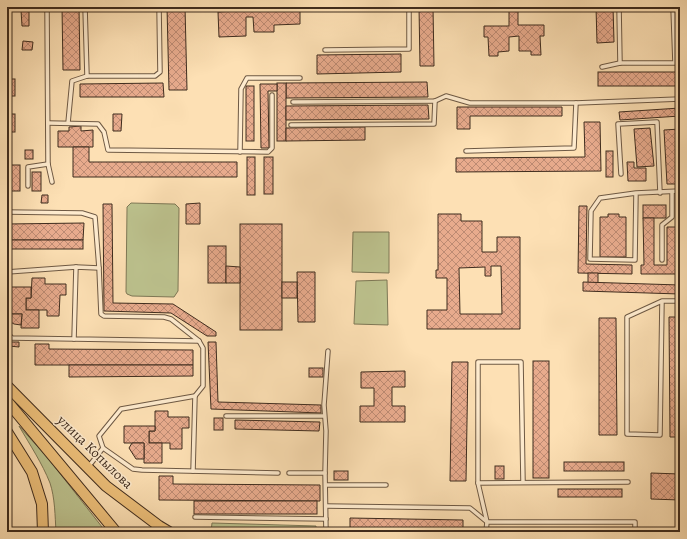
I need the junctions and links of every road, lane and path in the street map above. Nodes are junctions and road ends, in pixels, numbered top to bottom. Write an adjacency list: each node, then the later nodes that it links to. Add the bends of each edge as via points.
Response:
1 (47, 7): 17 (lane)
2 (85, 7): 10 (lane)
3 (159, 7): 10 (lane, via 160,72 155,76)
4 (409, 7): 7 (lane, via 409,49)
5 (620, 7): 8 (lane)
6 (673, 7): 8 (lane, via 675,63)
7 (325, 50)
8 (620, 64): 9 (lane)
9 (602, 67)
10 (87, 76): 18 (lane, via 72,81)
11 (300, 78): 21 (lane, via 247,78 241,89)
12 (272, 95): 21 (lane, via 272,148 268,152)
13 (680, 99): 16 (lane)
14 (435, 101): 15 (lane); 16 (lane, via 446,96 470,103); 19 (lane, via 434,124)
15 (293, 102)
16 (576, 103): 20 (lane, via 574,148)
17 (48, 123): 18 (lane); 22 (lane)
18 (68, 123): 21 (lane, via 98,124 104,132 108,150)
19 (291, 125)
20 (466, 151)
21 (240, 152)
22 (48, 164): 24 (lane); 25 (lane, via 28,167)
23 (621, 174): 29 (lane, via 618,124 657,122)
24 (52, 182)
25 (28, 186)
26 (680, 191): 27 (lane)
27 (672, 192): 29 (lane); 31 (lane, via 672,217 662,225)
28 (636, 193): 28 (lane, via 635,260 590,259 591,211 600,198); 29 (lane)
29 (660, 193)
30 (7, 212): 33 (lane, via 82,213 95,217)
31 (662, 260)
32 (76, 267): 33 (lane); 34 (lane); 38 (lane)
33 (99, 268): 39 (lane, via 101,314 172,319)
34 (7, 272)
35 (662, 301): 35 (lane, via 627,316 627,434 660,434); 36 (lane)
36 (680, 301)
37 (7, 333): 38 (lane, via 12,338)
38 (74, 339): 39 (lane)
39 (198, 341): 42 (lane, via 203,348 203,386)
40 (328, 351): 45 (lane)
41 (7, 386): 48 (main road, улица Копылова)
42 (195, 396): 47 (lane, via 121,409 99,436); 49 (lane)
43 (7, 401): 65 (main road)
44 (226, 416): 45 (lane)
45 (324, 416): 52 (lane)
46 (7, 432): 64 (main road, via 32,472 42,504)
47 (103, 448): 48 (lane); 49 (lane, via 133,469)
48 (87, 468): 66 (main road, улица Копылова, via 106,486)
49 (193, 471): 50 (lane)
50 (278, 473)
51 (289, 473): 52 (lane)
52 (325, 473): 56 (lane)
53 (523, 482): 54 (lane); 55 (lane); 55 (lane, via 522,362 478,362)
54 (628, 482)
55 (478, 483): 61 (lane)
56 (326, 485): 57 (lane); 58 (lane)
57 (386, 485)
58 (326, 506): 60 (lane); 61 (lane, via 470,508)
59 (195, 517): 60 (lane)
60 (326, 519): 67 (lane)
61 (487, 522): 62 (lane, via 635,522); 68 (lane)
62 (635, 531): 63 (lane)
63 (680, 531)
64 (43, 532)
65 (116, 532)
66 (169, 532)
67 (326, 532)
68 (486, 532)

